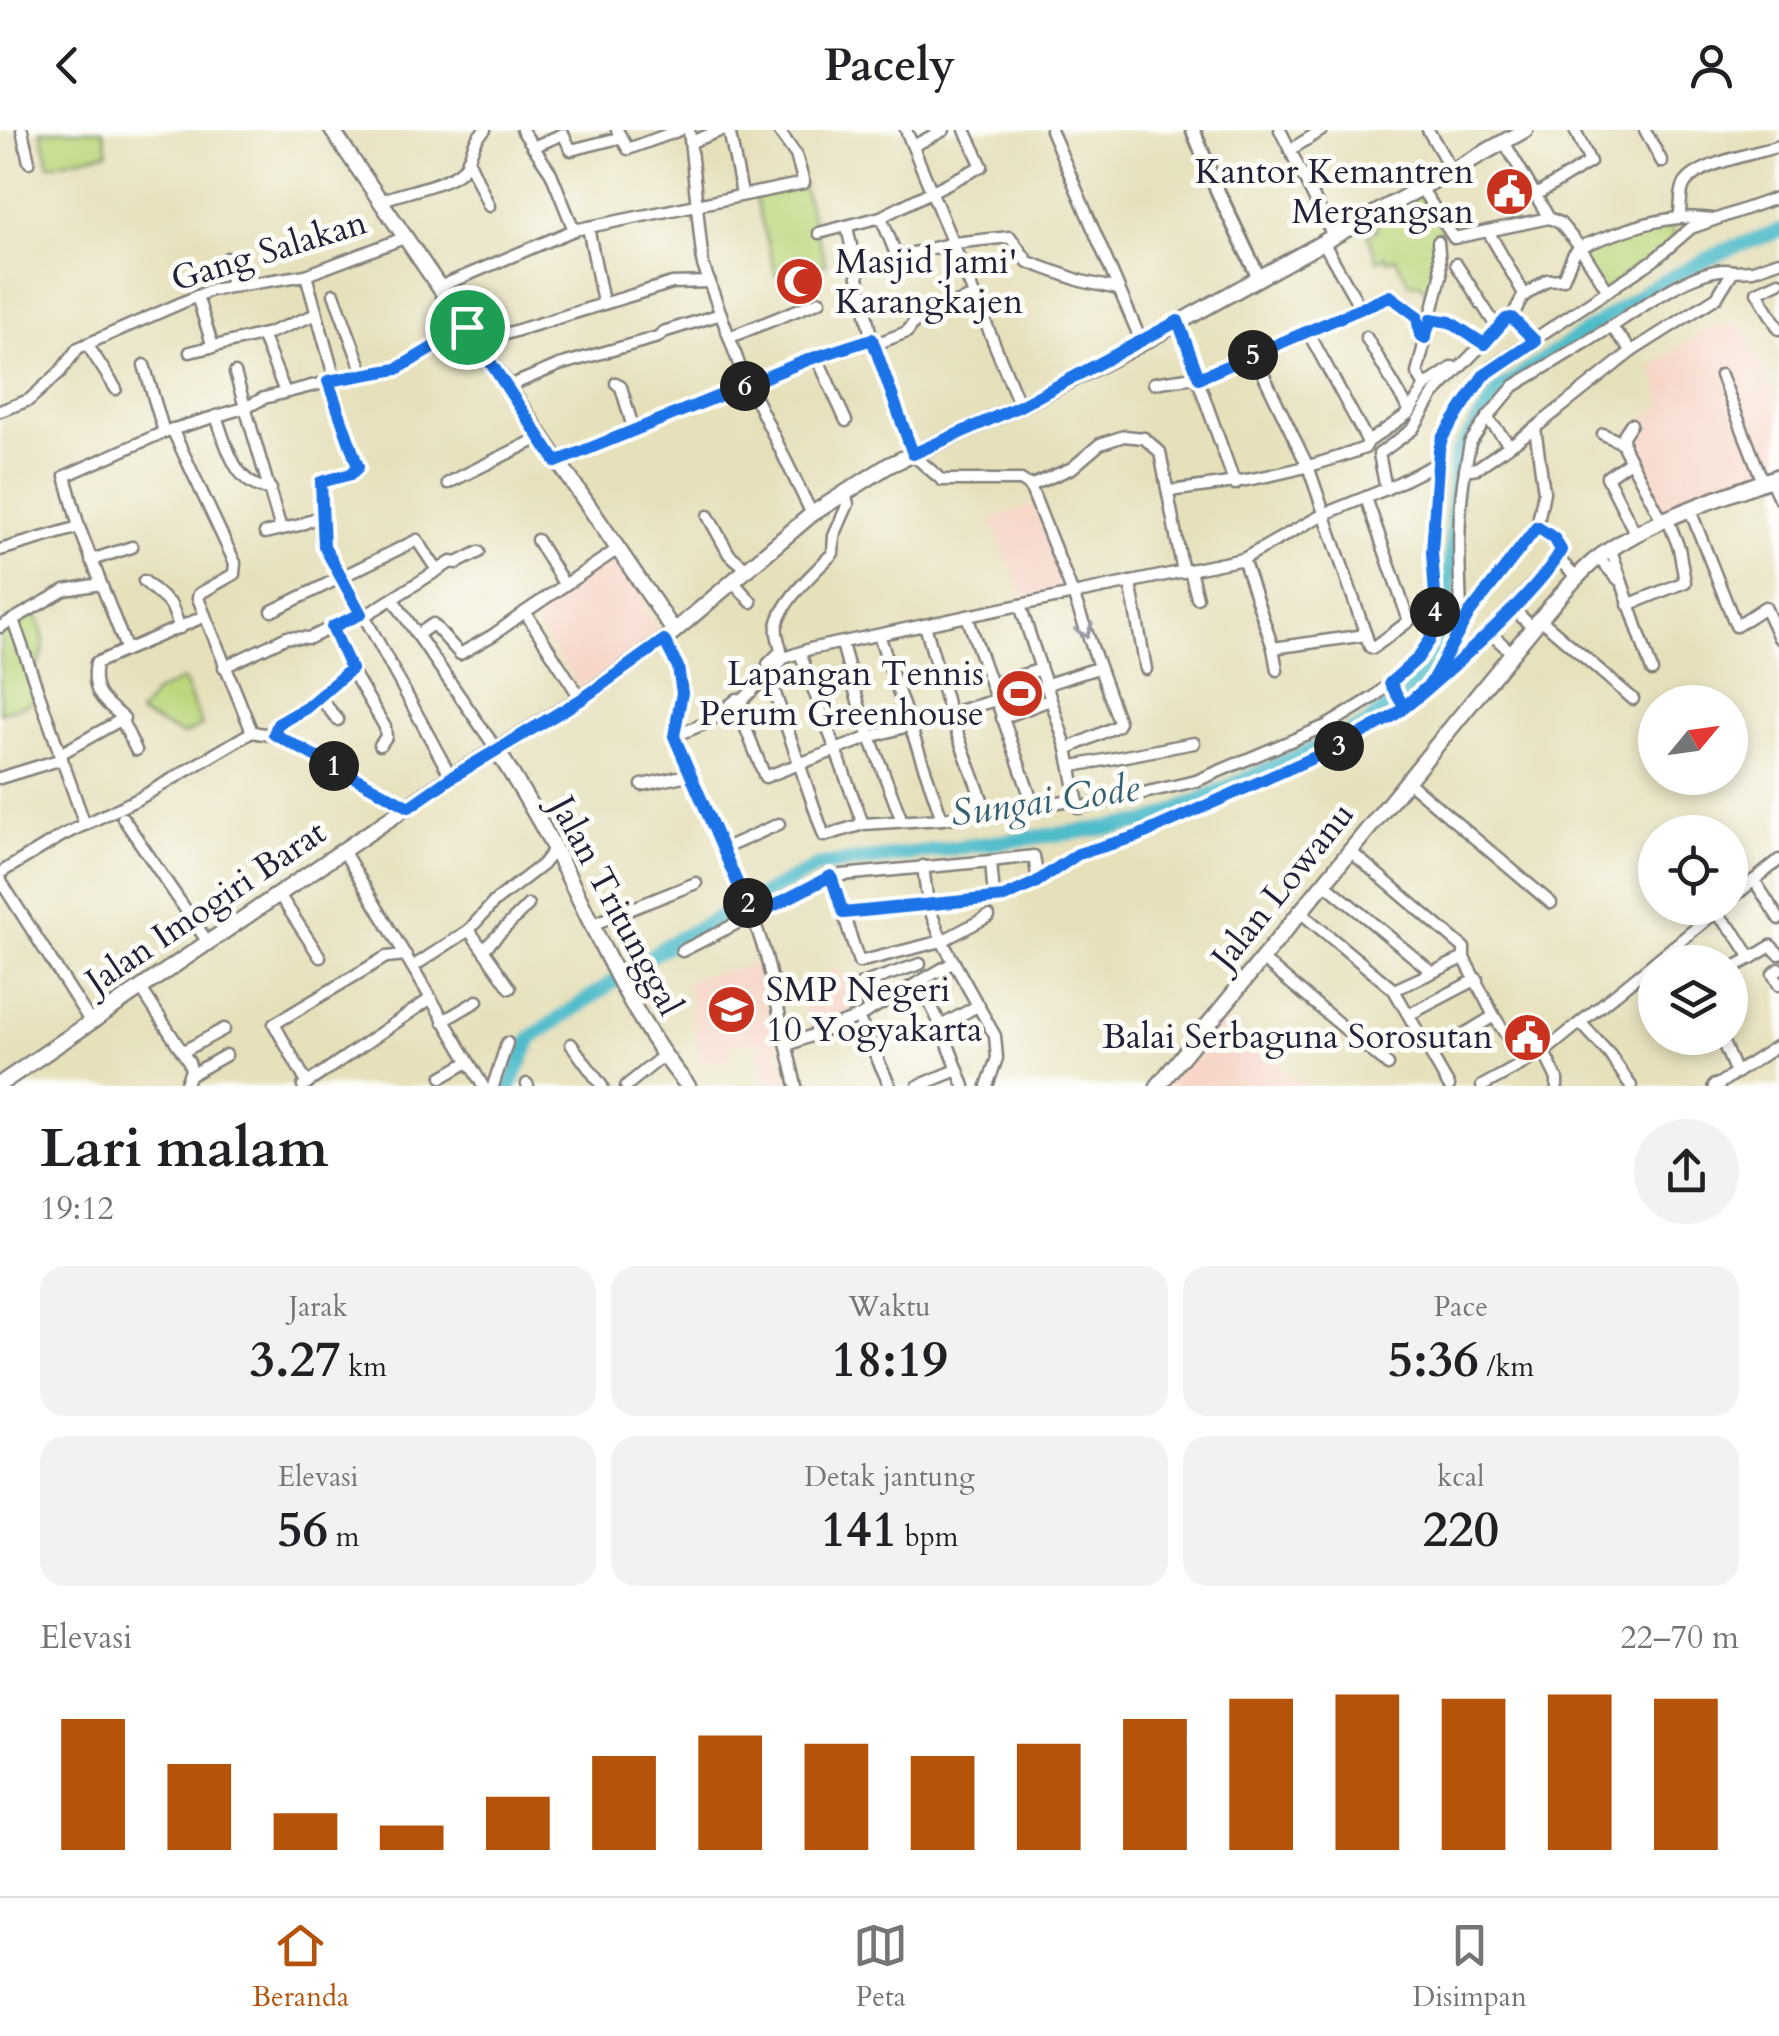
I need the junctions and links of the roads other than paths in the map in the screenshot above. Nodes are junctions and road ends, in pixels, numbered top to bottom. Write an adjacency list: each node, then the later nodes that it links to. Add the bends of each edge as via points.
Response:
1 (22, 130): 27 (street)
2 (332, 130): 35 (main road)
3 (485, 130): 26 (street)
4 (522, 130): 22 (street)
5 (680, 130): 19 (street, via 628,148)
6 (725, 130): 20 (street); 32 (street)
7 (778, 130): 32 (street, via 796,154 804,183)
8 (906, 130): 23 (street)
9 (944, 130): 23 (street)
10 (966, 130): 31 (street, via 982,166)
11 (1052, 130): 62 (street)
12 (1193, 130): 57 (street)
13 (1280, 130): 25 (street)
14 (1322, 130): 25 (street)
15 (1428, 130): 29 (street)
16 (1525, 130): 21 (main road, Jalan Imogiri Barat)
17 (1574, 130): 33 (street, via 1590,162)
18 (1645, 130): 28 (street)
19 (618, 134): 22 (street, via 571,150 563,134)
20 (690, 136): 36 (street)
21 (1504, 142): 29 (main road, Jalan Imogiri Barat); 33 (street)
22 (533, 146): 44 (street)
23 (913, 146): 31 (street)
24 (1779, 146): 38 (street, via 1696,173 1685,183)
25 (1290, 150): 48 (street)
26 (468, 158): 35 (street, via 452,176); 37 (street)
27 (30, 162)
28 (1662, 162)
29 (1452, 171): 30 (main road, Jalan Imogiri Barat)
30 (1421, 188): 45 (street, via 1454,238); 48 (main road, Jalan Imogiri Barat)
31 (932, 192): 39 (street); 50 (street)
32 (742, 194): 36 (street)
33 (1536, 195): 40 (street)
34 (1779, 197): 41 (street)
35 (380, 201): 47 (main road)
36 (696, 203): 42 (street); 58 (street)
37 (490, 206)
38 (1679, 217): 41 (street); 51 (street)
39 (880, 218): 43 (street); 50 (street, via 897,257)
40 (1549, 218): 45 (street); 51 (street)
41 (1716, 220): 63 (street, via 1684,232)
42 (588, 227): 44 (street); 69 (street)
43 (847, 227): 46 (street); 87 (street)
44 (574, 230): 61 (street)
45 (1488, 230): 67 (street)
46 (819, 233)
47 (404, 238): 56 (street, Gang Salakan); 61 (main road)
48 (1328, 239): 57 (main road, Jalan Imogiri Barat); 70 (street)
49 (1438, 242): 74 (street, via 1441,276)
50 (953, 243): 62 (street, via 1010,236 1028,262); 66 (street)
51 (1580, 248): 63 (street); 67 (street, via 1563,279 1547,280)
52 (228, 258): 60 (street)
53 (1779, 261): 55 (street)
54 (1456, 264): 78 (street)
55 (1733, 271): 77 (street, via 1704,274); 92 (street, via 1717,297)
56 (306, 275): 60 (street, Gang Salakan); 71 (street)
57 (1258, 276): 75 (main road, Jalan Imogiri Barat)
58 (710, 282): 69 (street, via 672,283); 72 (street)
59 (1779, 282): 79 (street, via 1752,292)
60 (231, 286): 65 (street, Gang Salakan)
61 (439, 287): 76 (main road)
62 (1118, 289): 88 (street)
63 (1608, 292): 85 (street)
64 (334, 294): 99 (street)
65 (197, 296): 89 (street, Gang Salakan); 91 (street)
66 (975, 296): 87 (street, via 918,317 907,332); 110 (street)
67 (1524, 296): 73 (street)
68 (820, 301): 82 (street)
69 (603, 302): 86 (street)
70 (1361, 309): 80 (street); 84 (street, via 1392,296 1417,316)
71 (317, 314): 81 (street); 102 (street)
72 (721, 314): 82 (street); 107 (street)
73 (1512, 318): 78 (street); 85 (street)
74 (1431, 319): 84 (street); 90 (street, via 1450,322)
75 (1178, 321): 88 (main road, Jalan Imogiri Barat); 101 (street)
76 (467, 327): 86 (main road); 99 (street, via 397,369)
77 (1611, 327): 92 (street); 115 (street, via 1514,386)
78 (1498, 330): 90 (street)
79 (1779, 330)
80 (1308, 332): 94 (street); 123 (street)
81 (262, 335): 91 (street); 109 (street)
82 (730, 337): 105 (street)
83 (1366, 338): 113 (street)
84 (1425, 338): 106 (street, via 1417,373)
85 (1535, 341): 213 (street, via 1483,376 1442,438 1430,640)
86 (476, 342): 107 (main road)
87 (872, 342): 95 (street); 126 (street)
88 (1142, 343): 110 (main road, Jalan Imogiri Barat)
89 (87, 344): 108 (street); 112 (street, Gang Salakan, via 28,400)
90 (1484, 344): 96 (street)
91 (213, 347): 93 (street)
92 (1632, 351): 118 (street)
93 (190, 352)
94 (1254, 355): 101 (street); 130 (street)
95 (816, 359): 105 (street); 116 (street)
96 (1463, 364): 106 (street); 136 (street, via 1413,429 1378,454)
97 (144, 365): 119 (street)
98 (235, 373): 111 (street)
99 (364, 375): 102 (street)
100 (1722, 375): 132 (street)
101 (1199, 378): 104 (street); 134 (street)
102 (332, 380): 109 (street); 144 (street, via 358,467 321,482)
103 (616, 383): 120 (street)
104 (1154, 383)
105 (748, 384): 120 (street); 143 (street)
106 (1425, 386): 113 (street)
107 (507, 388): 122 (main road)
108 (116, 389)
109 (285, 392): 111 (street)
110 (1020, 406): 126 (main road, Jalan Imogiri Barat)
111 (246, 407): 114 (street); 137 (street)
112 (0, 411)
113 (1410, 412): 123 (street)
114 (216, 416): 119 (street); 137 (street, via 240,474)
115 (1487, 418): 125 (street); 131 (street, via 1470,442)
116 (846, 421)
117 (1631, 424): 124 (street)
118 (1536, 428): 125 (street); 149 (street, via 1544,488)
119 (168, 430): 148 (street, via 64,476); 184 (street, via 235,563 234,574 198,594)
120 (634, 431): 128 (street)
121 (1606, 434): 124 (street)
122 (540, 437): 128 (main road); 133 (street)
123 (1368, 442): 130 (street)
124 (1622, 442): 127 (street)
125 (1509, 444): 131 (street)
126 (913, 454): 135 (street, via 942,480 1021,480); 139 (main road, Jalan Imogiri Barat)
127 (1630, 461): 147 (street); 152 (street, via 1607,478)
128 (556, 462): 155 (main road)
129 (1432, 466): 136 (street)
130 (1308, 469): 134 (street); 145 (street)
131 (1464, 470): 181 (street, via 1458,544 1461,610)
132 (1771, 479): 141 (street); 142 (main road, Jalan Lowanu)
133 (448, 483)
134 (1235, 484): 138 (street)
135 (1030, 486): 138 (street, via 1124,436 1144,438 1160,452); 172 (street)
136 (1386, 488): 140 (street)
137 (270, 489): 150 (street)
138 (1168, 491): 164 (street)
139 (845, 493): 143 (main road, Jalan Imogiri Barat); 227 (street, via 848,504 833,553 796,591 776,626 781,651 719,716)
140 (1366, 498): 145 (street); 194 (street, via 1409,621 1374,648)
141 (1779, 498)
142 (1690, 510): 147 (main road, Jalan Lowanu); 196 (street, via 1736,626 1765,607)
143 (812, 514): 162 (main road, Jalan Imogiri Barat)
144 (322, 515): 150 (street); 166 (street, via 324,546)
145 (1322, 515): 160 (street); 194 (street)
146 (708, 516): 162 (street, via 729,554)
147 (1666, 521): 152 (main road, Jalan Lowanu); 177 (street, via 1685,582)
148 (80, 527): 156 (street); 161 (street)
149 (1537, 527): 159 (street, via 1559,544); 181 (street)
150 (281, 529): 151 (street)
151 (264, 534)
152 (1636, 535): 158 (main road, Jalan Lowanu)
153 (538, 540): 171 (street)
154 (132, 546): 161 (street)
155 (618, 549): 171 (street); 195 (main road)
156 (0, 550)
157 (480, 552): 163 (street)
158 (1604, 554): 165 (main road, Jalan Lowanu); 177 (street)
159 (1557, 558): 165 (street); 178 (street)
160 (1243, 559): 164 (street); 199 (street)
161 (91, 560): 170 (street)
162 (746, 568): 167 (main road, Jalan Imogiri Barat)
163 (437, 570): 166 (street, via 419,539); 174 (street)
164 (1187, 571): 169 (street); 173 (street)
165 (1577, 576): 186 (main road, Jalan Lowanu)
166 (344, 577): 179 (street); 182 (street)
167 (732, 580): 175 (street); 195 (main road, Jalan Imogiri Barat)
168 (144, 581): 190 (street, via 170,606)
169 (1130, 582): 172 (street); 205 (street)
170 (100, 584): 185 (street, via 68,590); 198 (street)
171 (564, 584): 180 (street)
172 (1073, 594): 176 (street); 203 (street, one-way to 203)
173 (1197, 598)
174 (394, 600): 182 (street); 192 (street)
175 (752, 602)
176 (1020, 605): 183 (street); 206 (street)
177 (1628, 605): 208 (street)
178 (1512, 608): 186 (street); 191 (street)
179 (272, 610)
180 (525, 612): 192 (street, via 460,654 434,624); 215 (street)
181 (1469, 614): 211 (street)
182 (362, 615): 189 (street); 239 (street)
183 (967, 616): 187 (street); 210 (street)
184 (204, 617): 190 (street); 202 (street)
185 (13, 620): 188 (street); 235 (street)
186 (1536, 623): 201 (main road, Jalan Lowanu); 218 (street)
187 (925, 625): 193 (street); 220 (street)
188 (0, 627)
189 (332, 627): 202 (street, via 310,638 287,638); 204 (street)
190 (180, 628): 198 (street)
191 (1488, 632): 201 (street); 211 (street)
192 (418, 635): 233 (street)
193 (879, 635): 197 (street); 225 (street)
194 (1366, 635): 199 (street)
195 (669, 636): 215 (main road, Jalan Imogiri Barat); 227 (street, via 682,693)
196 (1779, 638)
197 (842, 644): 200 (street); 228 (street)
198 (126, 648): 223 (street, via 95,667 102,702 123,715)
199 (1273, 648): 207 (street)
200 (800, 653): 209 (street); 234 (street)
201 (1512, 654): 241 (main road, Jalan Lowanu)
202 (224, 667): 224 (street)
203 (1098, 668): 212 (street); 231 (street, via 1119,723)
204 (351, 669): 214 (street); 230 (street, via 385,727)
205 (1146, 669)
206 (1040, 670): 210 (street); 212 (street)
207 (1276, 670)
208 (1652, 670)
209 (768, 673): 236 (street); 236 (street, via 737,706 765,778)
210 (990, 684): 216 (street)
211 (1430, 684): 219 (street)
212 (1044, 685): 217 (street)
213 (1391, 685): 219 (street); 237 (street, via 1347,716 1176,787 1079,808)
214 (320, 698): 222 (street); 226 (street)
215 (582, 699): 233 (main road, Jalan Imogiri Barat)
216 (996, 700): 220 (street); 221 (street)
217 (1050, 700): 221 (street); 231 (street)
218 (1633, 700)
219 (1403, 704): 263 (street, via 1333,749 1138,836 1078,854)
220 (950, 714): 225 (street); 246 (street)
221 (1002, 718): 245 (street)
222 (338, 720)
223 (122, 721): 232 (street); 235 (street)
224 (251, 727): 226 (street); 252 (street)
225 (910, 727): 228 (street); 248 (street)
226 (275, 730): 244 (street)
227 (674, 736): 238 (street)
228 (870, 737): 234 (street); 249 (street)
229 (1194, 742): 237 (street)
230 (380, 745)
231 (1067, 749): 237 (street)
232 (136, 750)
233 (497, 750): 239 (main road, Jalan Imogiri Barat); 254 (main road, Jalan Tritunggal)
234 (836, 750): 236 (street); 251 (street)
235 (61, 756): 240 (street); 252 (street)
236 (799, 763): 251 (street, via 824,836)
237 (1072, 766)
238 (692, 774): 242 (street); 253 (street)
239 (452, 777): 244 (main road, Jalan Imogiri Barat)
240 (0, 778)
241 (1407, 781): 256 (main road, Jalan Lowanu); 269 (street)
242 (642, 785)
243 (1065, 801): 245 (street)
244 (409, 807): 255 (main road, Jalan Imogiri Barat)
245 (1034, 807): 246 (street)
246 (987, 813): 248 (street)
247 (123, 818): 284 (street)
248 (942, 819): 249 (street)
249 (902, 821): 251 (street)
250 (778, 824): 253 (street)
251 (863, 824)
252 (85, 825): 260 (street)
253 (725, 848): 275 (street)
254 (555, 849): 272 (street); 278 (main road, Jalan Tritunggal)
255 (344, 852): 267 (main road, Jalan Imogiri Barat); 288 (street)
256 (1350, 852): 265 (main road, Jalan Lowanu); 292 (street, via 1459,942)
257 (1779, 860): 262 (street)
258 (991, 861): 259 (street); 263 (street, via 1034,856); 268 (street)
259 (924, 866): 261 (street); 271 (street)
260 (0, 876): 312 (street)
261 (831, 876): 274 (street); 275 (street)
262 (1754, 880): 266 (street); 277 (street)
263 (1038, 881): 268 (street)
264 (696, 883): 278 (street)
265 (1324, 883): 273 (main road, Jalan Lowanu); 298 (street)
266 (1748, 885)
267 (278, 893): 284 (main road, Jalan Imogiri Barat); 290 (street)
268 (994, 898): 271 (street)
269 (1551, 903)
270 (528, 905): 281 (street)
271 (928, 905): 274 (street); 283 (street)
272 (490, 906): 281 (street); 282 (street)
273 (1300, 912): 291 (main road, Jalan Lowanu); 305 (street)
274 (843, 913): 283 (street, via 859,962)
275 (751, 914): 287 (street); 319 (street)
276 (989, 916): 283 (street)
277 (1779, 919)
278 (592, 925): 326 (main road, Jalan Tritunggal)
279 (1700, 925): 285 (street)
280 (1730, 925): 293 (street)
281 (507, 926): 286 (street)
282 (470, 930): 286 (street); 296 (street)
283 (942, 940): 294 (street)
284 (207, 941): 303 (main road, Jalan Imogiri Barat)
285 (1677, 945)
286 (484, 949): 304 (street)
287 (682, 951)
288 (406, 954): 296 (street); 334 (street, via 386,958 274,1024)
289 (1779, 954): 293 (street, via 1771,946)
290 (320, 957)
291 (1262, 958): 329 (street); 347 (main road, Jalan Lowanu)
292 (1464, 958): 298 (street); 300 (street)
293 (1750, 958)
294 (954, 962): 301 (street); 308 (street)
295 (920, 964): 309 (street, via 861,984)
296 (414, 966): 306 (street)
297 (1779, 969): 302 (street, via 1773,974)
298 (1432, 972): 305 (street)
299 (1638, 977): 314 (street)
300 (1477, 980): 310 (street); 311 (street)
301 (920, 983): 309 (street); 315 (street)
302 (1779, 986)
303 (140, 987): 312 (main road, Jalan Imogiri Barat); 321 (street)
304 (510, 988)
305 (1394, 990): 310 (street)
306 (430, 999): 313 (street); 334 (street)
307 (477, 1001): 313 (street)
308 (980, 1005): 315 (street); 346 (street, via 998,1050)
309 (864, 1014): 319 (street); 343 (street)
310 (1410, 1014): 322 (street)
311 (1494, 1016): 322 (street); 328 (street)
312 (90, 1021): 335 (main road, Jalan Imogiri Barat)
313 (443, 1021): 327 (street)
314 (1581, 1023): 323 (street); 351 (street)
315 (941, 1026): 330 (street)
316 (224, 1029): 321 (street)
317 (506, 1042): 338 (street)
318 (571, 1044): 339 (street)
319 (788, 1045): 342 (street)
320 (1779, 1045): 331 (street)
321 (184, 1052): 333 (street, via 191,1068)
322 (1432, 1052): 348 (street)
323 (1544, 1052): 328 (street); 350 (street)
324 (226, 1055): 333 (street)
325 (1729, 1055): 331 (street)
326 (663, 1056): 340 (street); 341 (main road, Jalan Tritunggal)
327 (468, 1062): 332 (street); 337 (street)
328 (1524, 1063): 349 (street)
329 (1388, 1064)
330 (956, 1070): 344 (street); 345 (street)
331 (1736, 1073): 352 (street)
332 (442, 1078)
333 (186, 1082)
334 (309, 1082): 336 (street)
335 (0, 1084)
336 (326, 1086)
337 (483, 1086)
338 (493, 1086)
339 (602, 1086)
340 (626, 1086)
341 (688, 1086)
342 (796, 1086)
343 (890, 1086)
344 (918, 1086)
345 (964, 1086)
346 (986, 1086)
347 (1158, 1086)
348 (1449, 1086)
349 (1482, 1086)
350 (1556, 1086)
351 (1632, 1086)
352 (1716, 1086)

